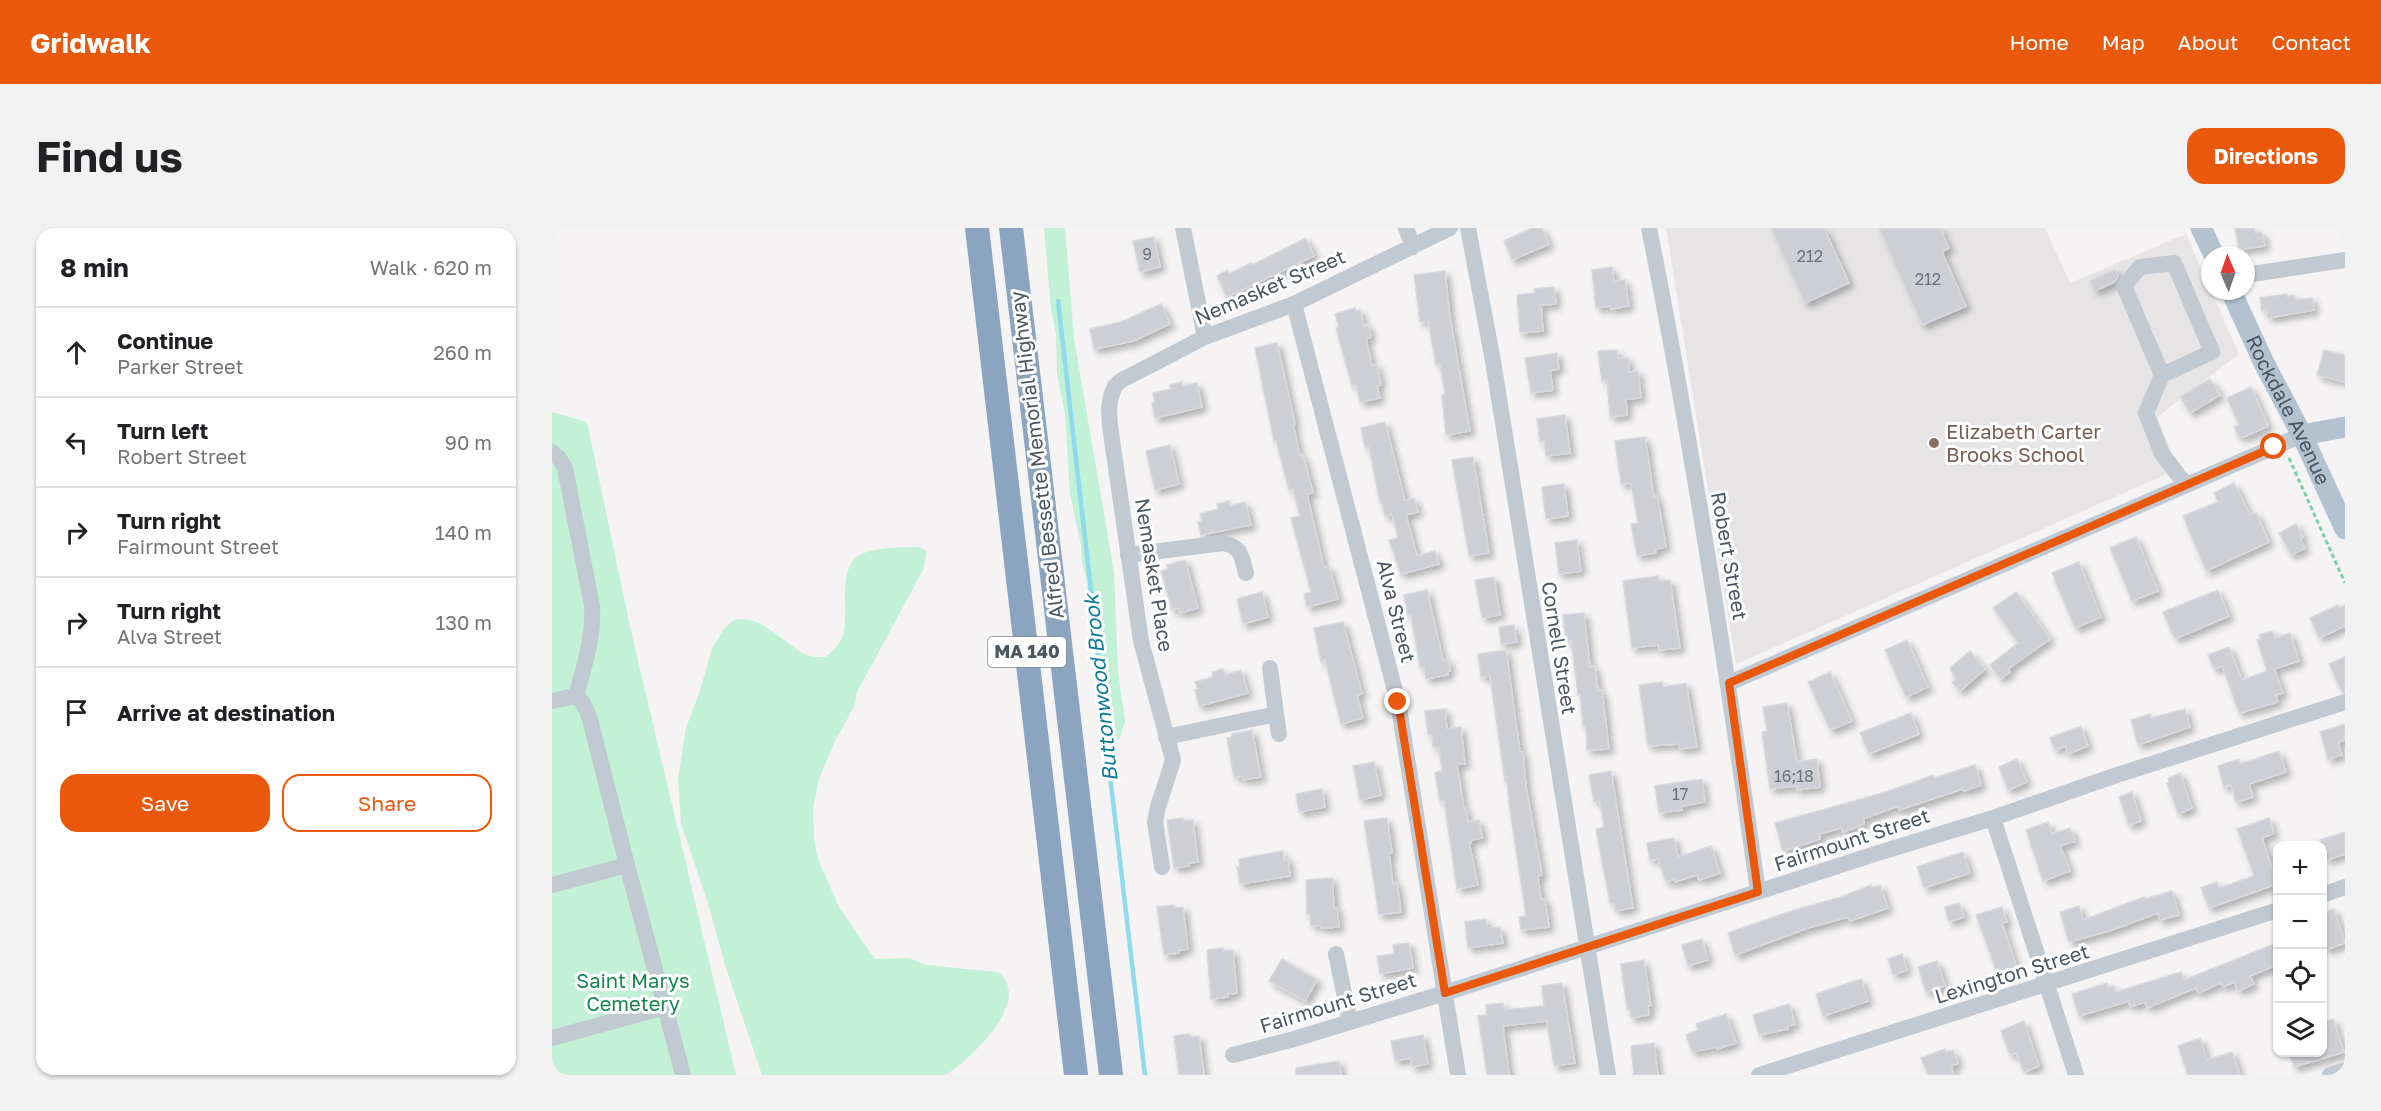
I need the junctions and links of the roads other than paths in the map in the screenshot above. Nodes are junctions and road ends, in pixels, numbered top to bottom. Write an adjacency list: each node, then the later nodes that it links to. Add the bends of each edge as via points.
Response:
1 (977, 228): 51 (highway, Alfred Bessette Memorial Highway / MA 140)
2 (1011, 228): 52 (highway, Alfred Bessette Memorial Highway / MA 140)
3 (1183, 228): 15 (street)
4 (1406, 228): 10 (street)
5 (1450, 228): 10 (street, Nemasket Street)
6 (1468, 228): 41 (street, Cornell Street)
7 (1649, 228): 26 (street, Robert Street)
8 (2201, 228): 9 (main road)
9 (2210, 246)
10 (1413, 247): 14 (street, Nemasket Street)
11 (2345, 260): 12 (street)
12 (2255, 274)
13 (2235, 300): 19 (main road, Rockdale Avenue)
14 (1294, 304): 15 (street, Nemasket Street); 44 (street, Alva Street, via 1398,702)
15 (1205, 337): 17 (street, Nemasket Street, via 1122,380)
16 (2162, 375): 16 (street, via 2124,286 2140,267 2174,263 2212,352); 21 (street, via 2146,413 2162,454)
17 (1112, 394): 23 (street, Nemasket Place, via 1110,426)
18 (2345, 427): 19 (main road)
19 (2302, 435): 21 (street); 22 (main road, Rockdale Avenue)
20 (552, 452): 27 (street, via 565,468 592,606 590,646)
21 (2186, 485): 26 (street)
22 (2345, 528)
23 (1128, 555): 24 (street, via 1223,543 1234,546 1241,554); 32 (street, Nemasket Place, via 1141,641)
24 (1246, 573)
25 (1270, 668): 30 (street)
26 (1729, 683): 38 (street, Robert Street)
27 (576, 696): 28 (street); 34 (street, via 589,716)
28 (552, 701)
29 (2345, 702): 33 (street, Fairmount Street)
30 (1276, 714): 31 (street); 32 (street)
31 (1279, 734)
32 (1166, 737): 35 (street, Nemasket Place, via 1173,760 1155,822)
33 (1993, 818): 38 (street, Fairmount Street); 43 (street)
34 (627, 865): 36 (street); 45 (street)
35 (1162, 867)
36 (552, 885)
37 (2345, 887): 39 (street)
38 (1758, 892): 41 (street, Fairmount Street)
39 (2327, 893)
40 (2273, 911): 43 (street, Lexington Street)
41 (1587, 946): 44 (street, Fairmount Street); 54 (street, Cornell Street)
42 (1336, 954): 46 (street)
43 (2047, 985): 55 (street, Lexington Street); 56 (street)
44 (1445, 993): 46 (street, Fairmount Street); 53 (street, Alva Street)
45 (665, 1007): 47 (street); 50 (street)
46 (1350, 1022): 48 (street, Fairmount Street)
47 (552, 1038)
48 (1233, 1055)
49 (2345, 1070): 57 (street)
50 (682, 1075)
51 (1076, 1075)
52 (1111, 1075)
53 (1458, 1075)
54 (1608, 1075)
55 (1759, 1075)
56 (2076, 1075)
57 (2330, 1075)

